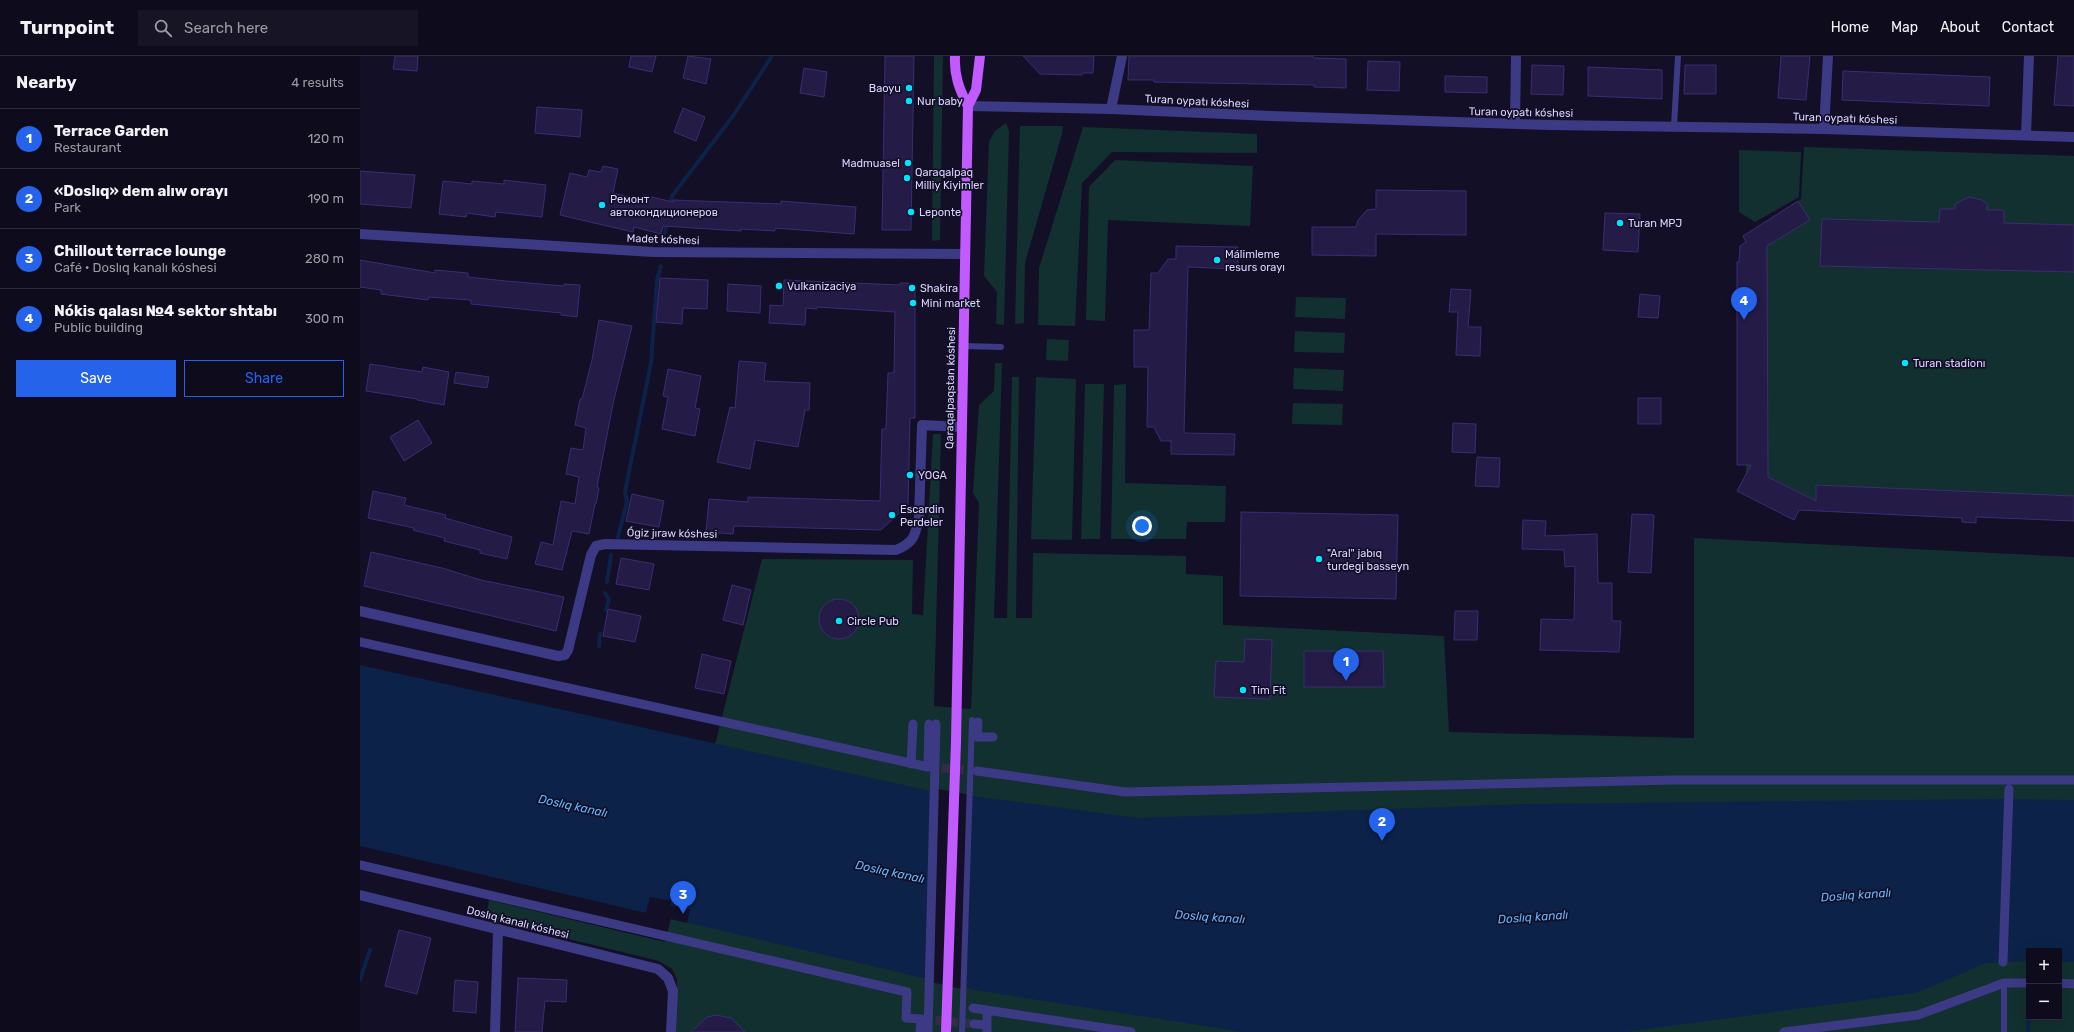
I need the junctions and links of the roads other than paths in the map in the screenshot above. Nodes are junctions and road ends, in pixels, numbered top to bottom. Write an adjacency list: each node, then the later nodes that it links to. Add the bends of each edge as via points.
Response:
1 (955, 56): 8 (main road, Qaraqalpaqstan kóshesi, via 954,69 958,86)
2 (980, 56): 8 (main road, Qaraqalpaqstan kóshesi, via 976,90)
3 (1122, 56): 9 (street)
4 (1516, 56): 10 (street)
5 (1678, 56): 11 (lane)
6 (1828, 56): 12 (street)
7 (2029, 56): 13 (street)
8 (968, 106): 9 (street, Turan oypatı kóshesi); 16 (main road, Qaraqalpaqstan kóshesi)
9 (1111, 109): 10 (street, Turan oypatı kóshesi)
10 (1515, 124): 11 (street, Turan oypatı kóshesi)
11 (1674, 126): 12 (street, Turan oypatı kóshesi)
12 (1824, 129): 13 (street, Turan oypatı kóshesi)
13 (2026, 135): 14 (street, Turan oypatı kóshesi)
14 (2074, 137)
15 (360, 234): 16 (street, Madet kóshesi, via 652,252)
16 (965, 254): 17 (main road, Qaraqalpaqstan kóshesi)
17 (963, 346): 18 (lane); 19 (main road, Qaraqalpaqstan kóshesi)
18 (1001, 347)
19 (962, 427): 20 (street, Ógiz jıraw kóshesi, via 922,425 916,534 908,545 896,550 605,544 596,546 591,555 568,650 564,655 558,656); 45 (main road, Qaraqalpaqstan kóshesi, bridge, via 956,742)
20 (360, 611)
21 (360, 642): 25 (street)
22 (975, 721): 24 (street, via 978,737); 46 (lane, bridge)
23 (913, 724): 25 (street)
24 (993, 737)
25 (911, 764): 44 (street, bridge, via 928,767 933,724)
26 (977, 771): 27 (street, via 1125,792 1682,780)
27 (2074, 780)
28 (2009, 789): 32 (street)
29 (360, 865): 43 (street, via 907,992 906,1018 921,1019)
30 (360, 895): 31 (street, Doslıq kanalı kóshesi)
31 (498, 930): 41 (street); 42 (street, Doslıq kanalı kóshesi, via 658,969 668,978 672,991)
32 (2003, 962)
33 (2004, 983): 34 (street); 48 (street, via 1918,1015); 49 (lane)
34 (2026, 983)
35 (2062, 984): 36 (street)
36 (2074, 984)
37 (973, 1008): 38 (street)
38 (987, 1010): 40 (street); 47 (street)
39 (974, 1024): 40 (street)
40 (987, 1028)
41 (495, 1032)
42 (671, 1032)
43 (920, 1032)
44 (928, 1032)
45 (946, 1032)
46 (962, 1032)
47 (1131, 1032)
48 (1784, 1032)
49 (2004, 1032)

